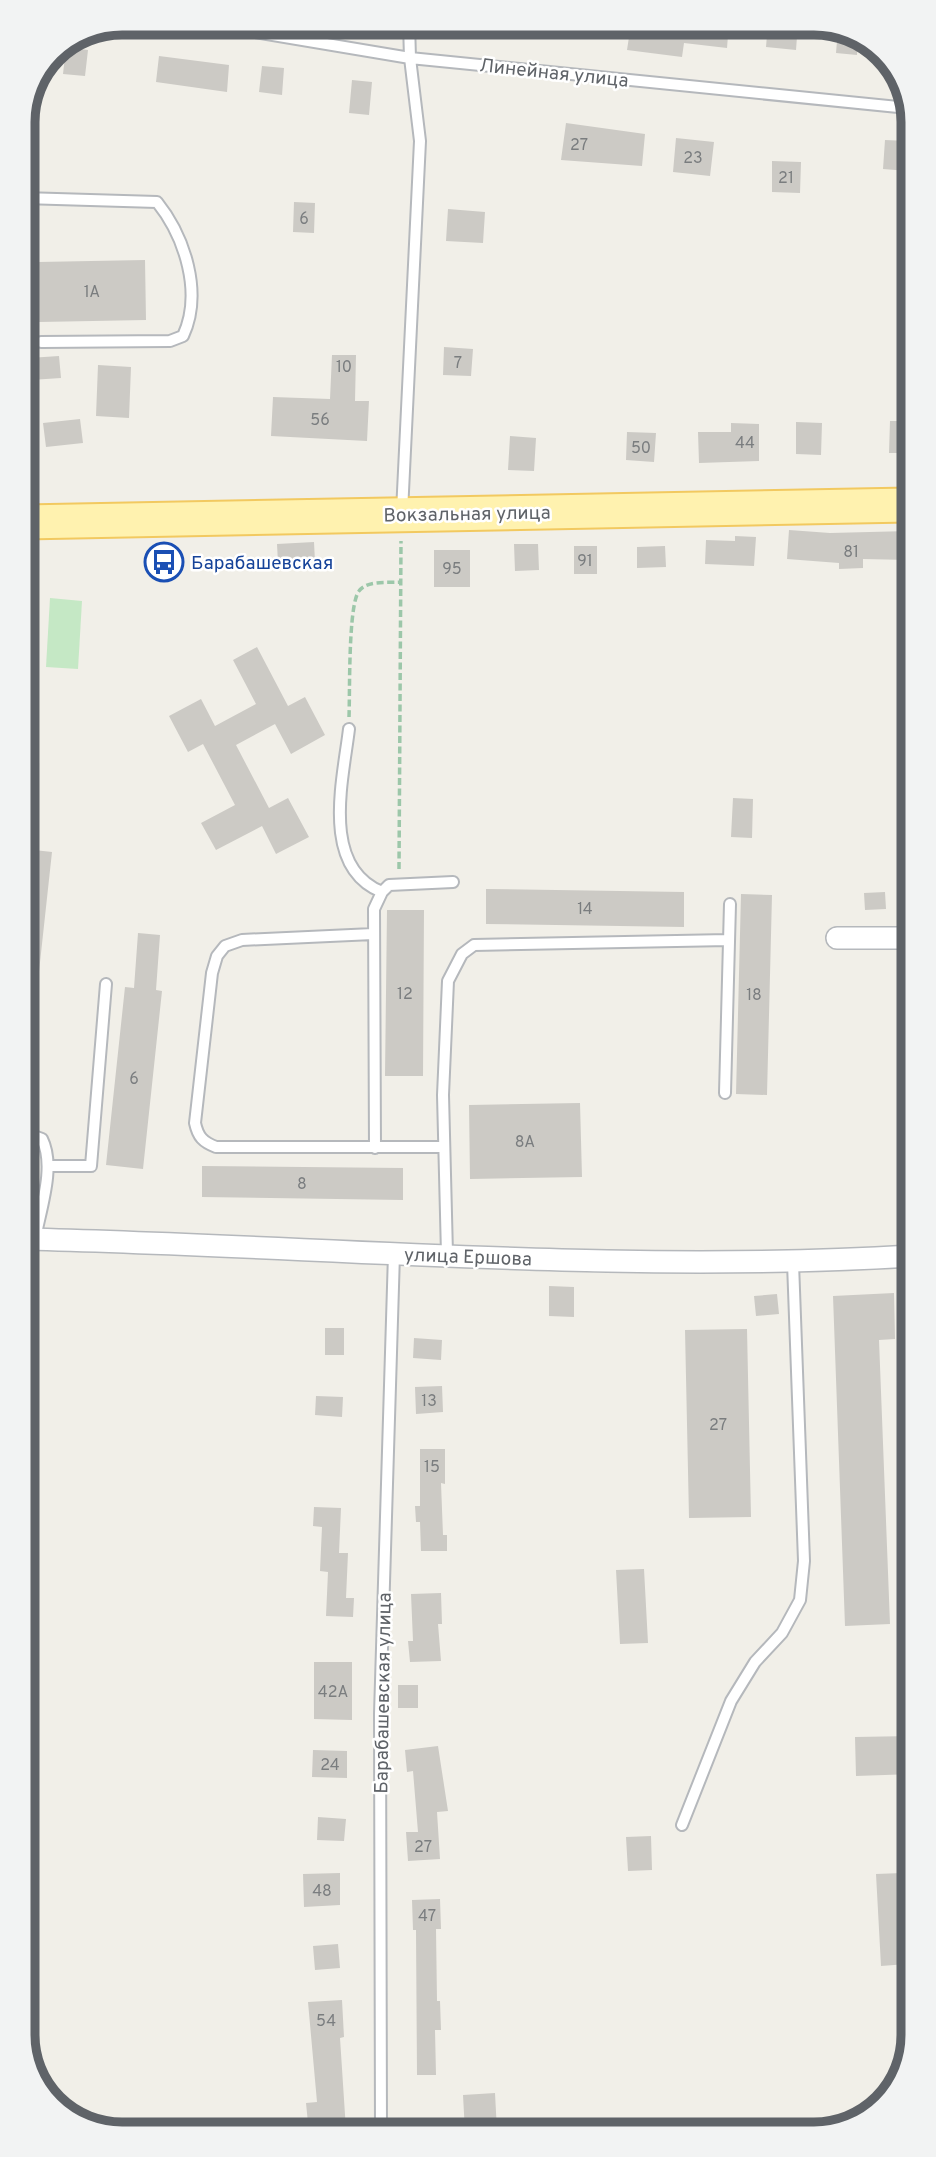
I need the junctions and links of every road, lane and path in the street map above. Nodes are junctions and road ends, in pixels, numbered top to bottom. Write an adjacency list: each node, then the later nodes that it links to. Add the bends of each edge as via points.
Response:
1 (273, 35): 3 (lane, Линейная улица)
2 (409, 35): 3 (lane)
3 (410, 58): 4 (lane, Линейная улица); 8 (lane, via 420,141)
4 (899, 106)
5 (35, 198): 6 (lane, via 157,202 187,251 191,318 183,336 170,341)
6 (41, 342)
7 (901, 505): 8 (main road, Вокзальная улица)
8 (402, 514): 9 (main road, Вокзальная улица); 10 (path)
9 (35, 522)
10 (400, 582): 11 (path, via 368,584 358,591 353,609); 12 (path)
11 (349, 729): 14 (lane, via 340,810 343,845 356,875)
12 (398, 882): 13 (lane); 14 (lane)
13 (453, 882)
14 (382, 892): 16 (lane, via 374,909)
15 (730, 904): 19 (lane)
16 (373, 934): 24 (lane); 24 (lane, via 243,940 225,946 212,973 195,1123 204,1142 216,1147)
17 (901, 938): 18 (street)
18 (837, 939)
19 (728, 940): 21 (lane); 23 (lane, via 474,945 462,954 448,981)
20 (106, 984): 25 (lane, via 91,1166)
21 (725, 1093)
22 (35, 1136): 25 (lane, via 42,1139)
23 (443, 1147): 24 (lane); 29 (lane)
24 (375, 1148)
25 (48, 1166): 26 (lane)
26 (35, 1219)
27 (35, 1239): 28 (street, улица Ершова)
28 (394, 1254): 29 (street, улица Ершова); 33 (lane, Барабашевская улица, via 380,1714)
29 (447, 1254): 31 (street, улица Ершова)
30 (901, 1257): 31 (street, улица Ершова)
31 (793, 1263): 32 (lane, via 804,1561 800,1600 782,1633 755,1662 731,1700)
32 (682, 1825)
33 (381, 2122)

